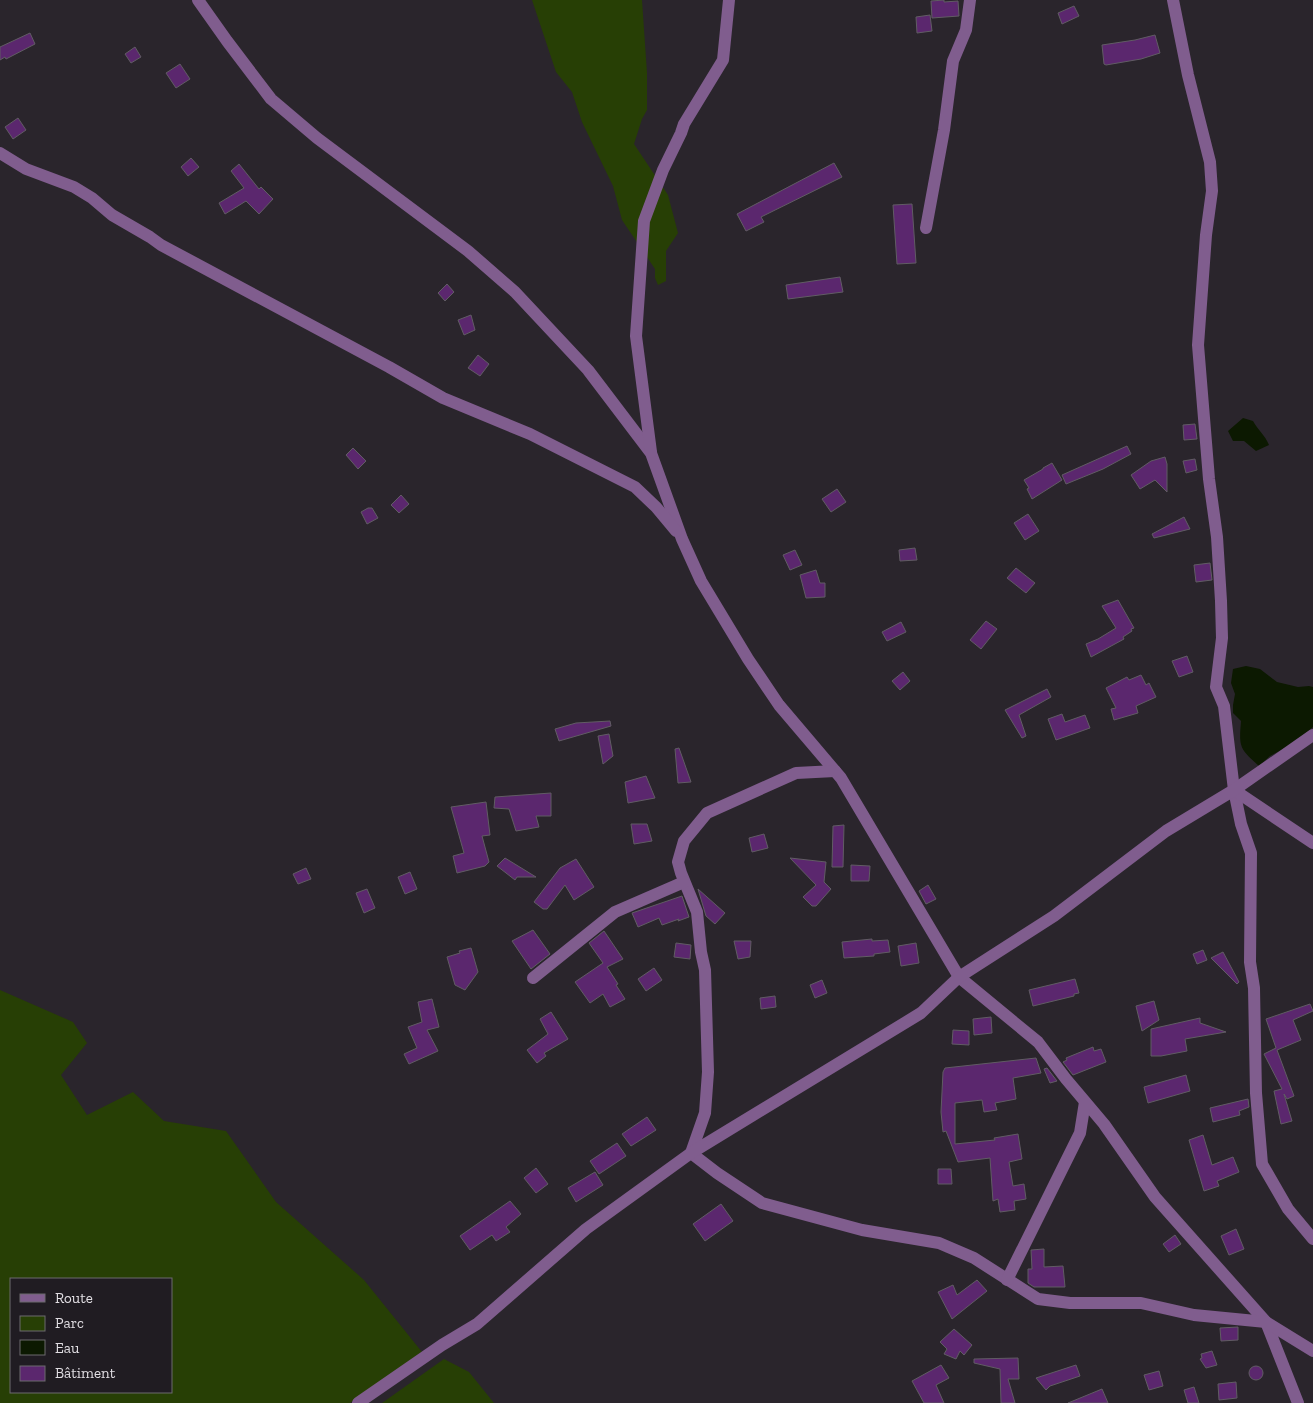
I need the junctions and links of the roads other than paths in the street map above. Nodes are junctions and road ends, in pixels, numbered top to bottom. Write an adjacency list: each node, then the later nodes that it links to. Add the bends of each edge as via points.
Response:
1 (198, 0): 7 (street, via 271,99 317,138 468,251 515,292 588,370)
2 (729, 0): 7 (street, via 723,60 684,124 644,221 636,336)
3 (970, 0): 6 (street, via 966,30 953,61)
4 (1173, 0): 11 (street, via 1210,162 1212,190 1198,346 1221,601 1222,638 1216,687 1224,706)
5 (0, 154): 8 (street, via 26,169 74,187 112,216 161,245 443,398 530,434 635,487)
6 (926, 228)
7 (651, 453): 8 (street)
8 (682, 539): 10 (street, via 701,581 748,659 779,705)
9 (1313, 735): 11 (street)
10 (835, 772): 13 (street, via 796,773 707,813 684,841 679,854); 14 (street)
11 (1234, 790): 12 (street); 14 (street, via 1166,831 1054,916); 18 (street, via 1251,853 1250,962 1262,1164 1288,1209)
12 (1313, 843)
13 (684, 882): 15 (street, via 615,912); 17 (street, via 697,912 705,970 708,1072 705,1113)
14 (959, 977): 16 (street, via 1038,1042); 17 (street, via 921,1013)
15 (533, 978)
16 (1085, 1102): 19 (street, via 1080,1133); 20 (street, via 1155,1197)
17 (690, 1153): 19 (street, via 762,1203 862,1230 936,1242 974,1258); 22 (street, via 586,1229 478,1324)
18 (1313, 1239)
19 (1006, 1280): 20 (street, via 1038,1298 1070,1303 1141,1302 1194,1315)
20 (1266, 1322): 21 (street); 23 (street)
21 (1313, 1352)
22 (358, 1403)
23 (1298, 1403)

